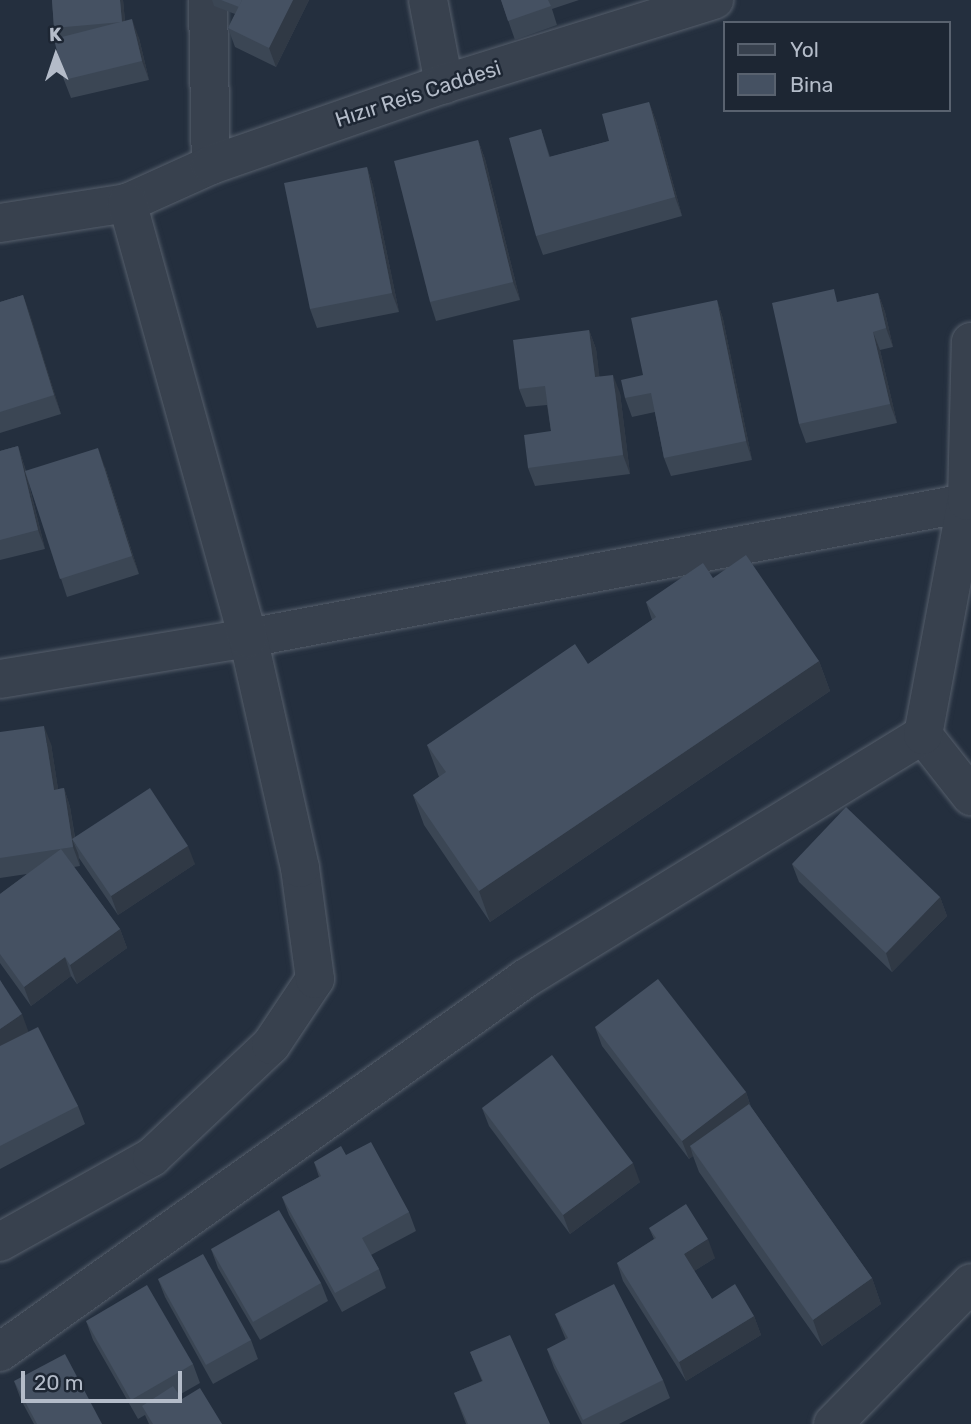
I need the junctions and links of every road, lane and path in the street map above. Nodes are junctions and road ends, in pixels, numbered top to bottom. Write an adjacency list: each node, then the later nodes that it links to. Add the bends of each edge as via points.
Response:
1 (208, 0): 5 (street)
2 (428, 0): 4 (street)
3 (714, 0): 4 (street, Hızır Reis Caddesi)
4 (444, 85): 5 (street, Hızır Reis Caddesi)
5 (211, 165): 6 (street, Hızır Reis Caddesi)
6 (127, 203): 7 (street, Hızır Reis Caddesi); 10 (street)
7 (0, 223)
8 (971, 342): 9 (street)
9 (969, 501): 10 (street); 12 (street)
10 (248, 638): 11 (street); 14 (street, via 300,868 315,979 271,1045 152,1157)
11 (0, 679)
12 (923, 735): 13 (street); 16 (street, via 526,978)
13 (971, 796)
14 (0, 1242)
15 (971, 1283): 17 (street)
16 (0, 1352)
17 (833, 1424)

